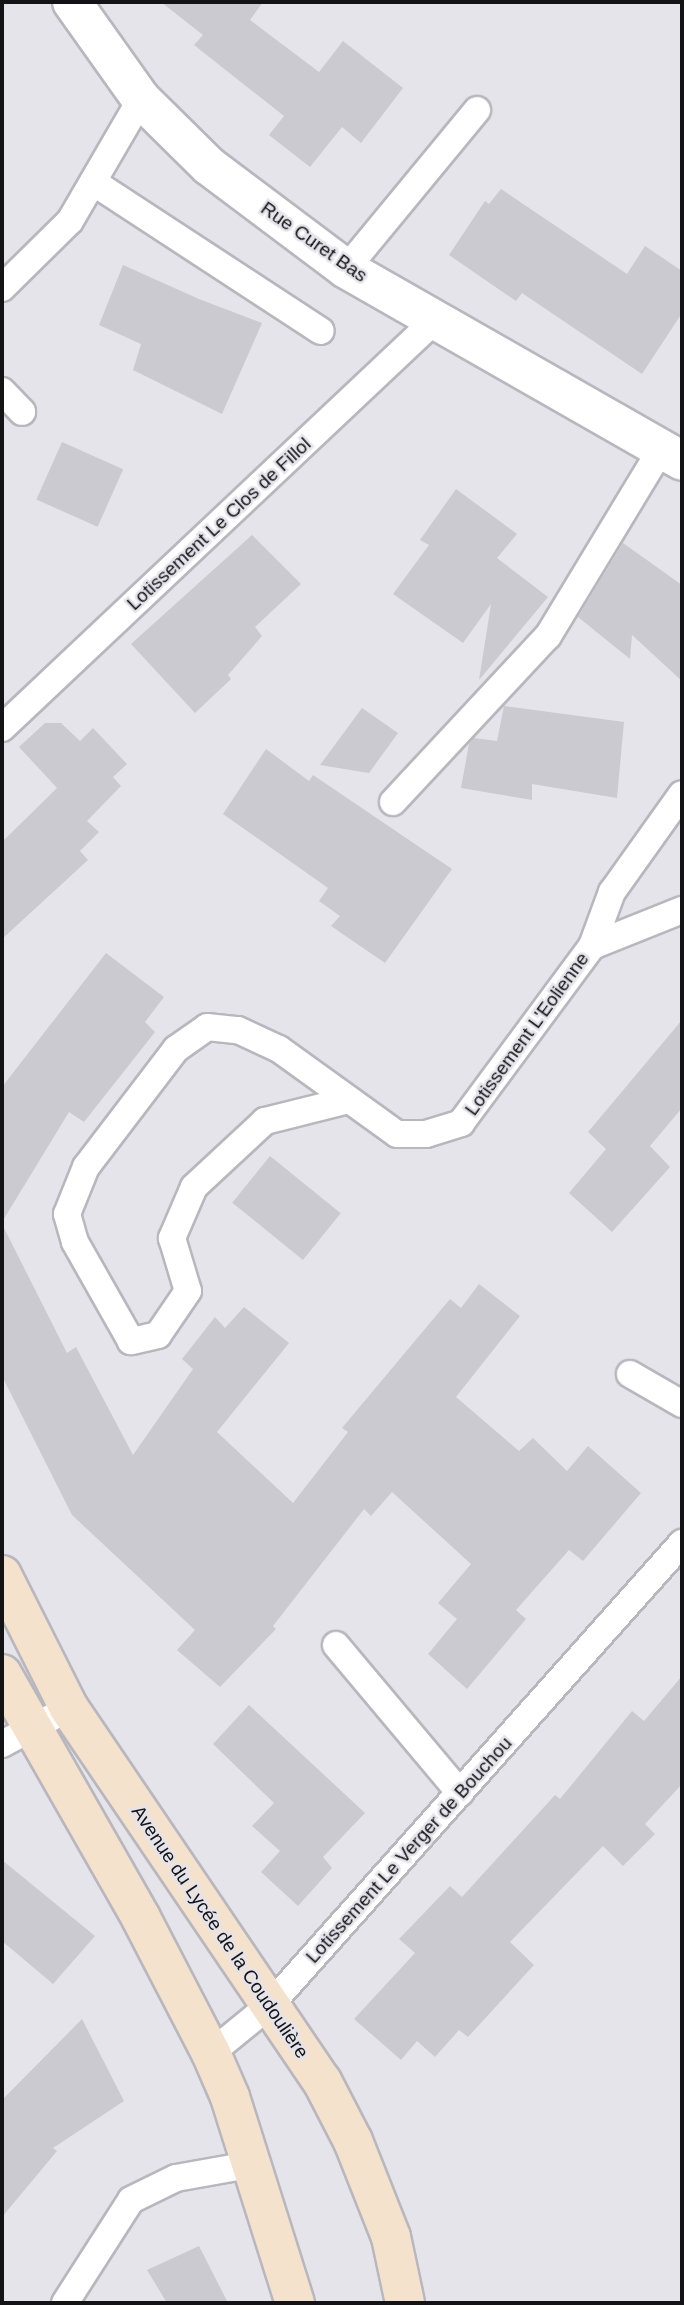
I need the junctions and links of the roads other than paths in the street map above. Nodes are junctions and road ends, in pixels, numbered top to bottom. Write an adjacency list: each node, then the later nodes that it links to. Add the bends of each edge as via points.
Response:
1 (72, 2): 2 (street, Rue Curet Bas)
2 (141, 99): 4 (lane); 5 (street, Rue Curet Bas, via 209,166)
3 (477, 110): 5 (lane)
4 (93, 182): 6 (lane, via 70,221); 8 (lane)
5 (346, 269): 7 (street, Rue Curet Bas)
6 (2, 288)
7 (435, 320): 11 (street, Rue Curet Bas); 12 (lane, Lotissement Le Clos de Fillol)
8 (321, 331)
9 (2, 391): 10 (lane)
10 (22, 412)
11 (672, 454): 14 (lane, via 548,636)
12 (2, 728)
13 (682, 794): 16 (lane, Lotissement L'Eolienne, via 612,892)
14 (393, 802)
15 (682, 910): 16 (lane, Lotissement L'Eolienne)
16 (592, 946): 17 (lane, Lotissement L'Eolienne, via 461,1123 426,1134 397,1134)
17 (349, 1100): 17 (lane, Lotissement L'Eolienne, via 265,1121 194,1187 172,1238 188,1291 158,1335 131,1341 75,1242 67,1213 86,1167 176,1049 207,1027 238,1030 279,1049)
18 (630, 1374): 19 (lane)
19 (682, 1404)
20 (682, 1543): 26 (lane, Lotissement Le Verger de Bouchou)
21 (2, 1575): 24 (street, Avenue du Lycée de la Coudoulière)
22 (336, 1645): 26 (lane)
23 (2, 1674): 25 (street)
24 (69, 1708): 25 (lane); 27 (street, Avenue du Lycée de la Coudoulière)
25 (16, 1736): 28 (street, via 141,1918)
26 (460, 1793): 27 (lane, Lotissement Le Verger de Bouchou)
27 (271, 2004): 28 (lane, Lotissement Le Verger de Bouchou); 32 (street, Avenue du Lycée de la Coudoulière, via 322,2081 353,2141 391,2236)
28 (211, 2053): 29 (street, via 230,2096)
29 (249, 2165): 30 (lane, via 176,2178 131,2200); 31 (street)
30 (65, 2303)
31 (295, 2303)
32 (405, 2303)

